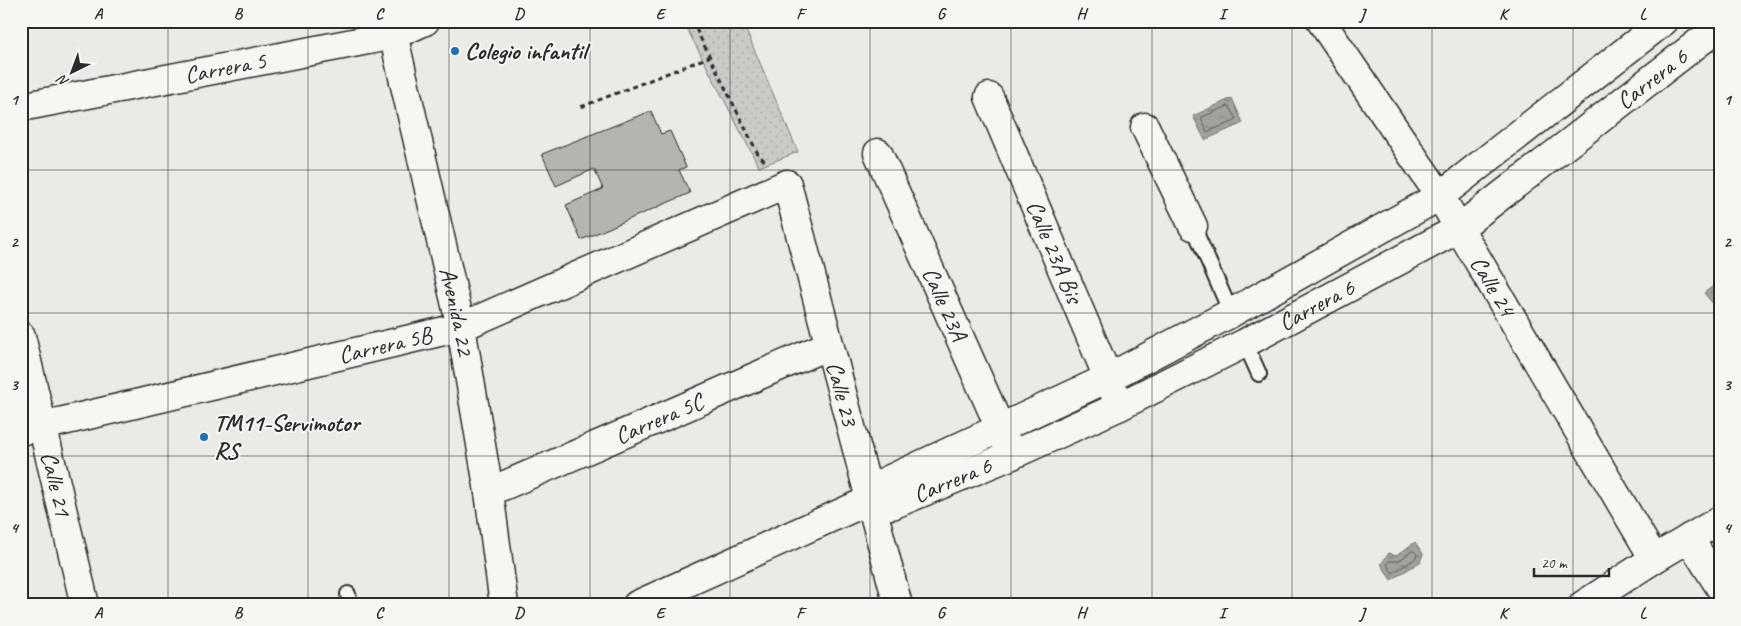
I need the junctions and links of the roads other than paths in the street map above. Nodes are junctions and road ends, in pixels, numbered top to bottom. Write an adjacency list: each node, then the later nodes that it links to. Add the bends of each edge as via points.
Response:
1 (425, 21): 5 (street, Carrera 5)
2 (1321, 21): 11 (street, Calle 24)
3 (1664, 21): 11 (street, Carrera 6)
4 (1720, 26): 13 (street, Carrera 6)
5 (392, 28): 7 (street, Carrera 5); 15 (street, Avenida 22)
6 (989, 97): 20 (street, Calle 23A Bis)
7 (21, 107)
8 (1145, 127): 12 (street)
9 (878, 153): 23 (street, Calle 23A)
10 (787, 184): 15 (street, Carrera 5B); 18 (street, Calle 23)
11 (1440, 196): 13 (street, Calle 24); 14 (street, Carrera 6)
12 (1193, 226): 14 (lane)
13 (1458, 229): 17 (street, Carrera 6); 29 (street, Calle 24)
14 (1231, 313): 17 (street); 20 (street, Carrera 6)
15 (461, 327): 22 (street, Carrera 5B); 25 (street, Avenida 22)
16 (21, 336): 22 (street, Calle 21)
17 (1245, 343): 19 (lane); 21 (street, Carrera 6)
18 (829, 345): 25 (street, Carrera 5C); 26 (street, Calle 23)
19 (1259, 374)
20 (1108, 378): 21 (street, Calle 23A Bis); 23 (street, Carrera 6)
21 (1120, 406): 24 (street, Carrera 6)
22 (32, 428): 31 (street, Calle 21)
23 (1000, 429): 24 (street, Calle 23A); 26 (street, Carrera 6, via 886,481)
24 (1012, 455): 26 (street, Carrera 6, via 892,505)
25 (489, 492): 32 (street, Avenida 22)
26 (870, 500): 33 (street, Carrera 6); 34 (street, Calle 23)
27 (1720, 520): 28 (street)
28 (1689, 538): 29 (street); 30 (street)
29 (1654, 559): 35 (street)
30 (1720, 588)
31 (85, 605)
32 (504, 605)
33 (638, 605)
34 (898, 605)
35 (1583, 605)

